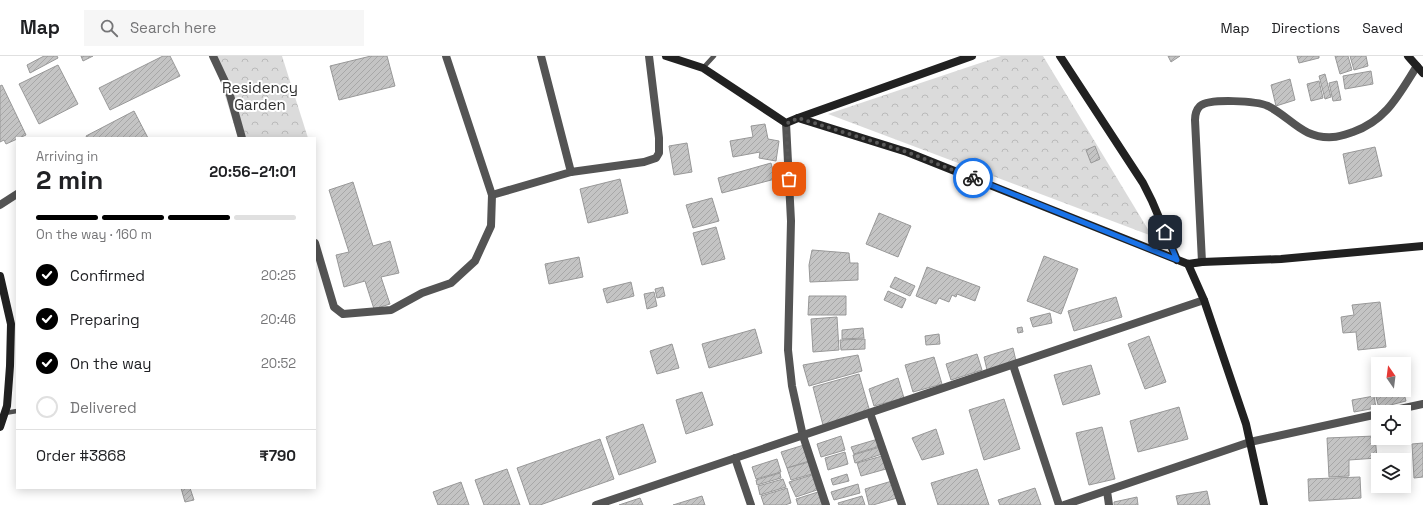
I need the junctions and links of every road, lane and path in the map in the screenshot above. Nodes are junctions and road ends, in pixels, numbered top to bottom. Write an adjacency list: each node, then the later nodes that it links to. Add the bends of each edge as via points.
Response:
1 (213, 56): 15 (street, via 228,88)
2 (446, 56): 18 (street)
3 (541, 56): 16 (street)
4 (649, 56): 16 (street, via 660,153 656,158 644,162)
5 (666, 56): 11 (street)
6 (714, 56): 11 (lane)
7 (1060, 56): 22 (street, via 1142,183)
8 (1408, 56): 10 (street)
9 (968, 57): 13 (street)
10 (1417, 66): 12 (street); 23 (street, via 1390,107 1377,120 1365,128 1333,137 1319,136 1298,128 1279,113 1256,103 1222,100 1199,107 1195,120)
11 (703, 68): 14 (street)
12 (1423, 73)
13 (798, 118): 14 (street); 22 (street, via 907,152)
14 (786, 124): 35 (street, via 791,221 788,350 792,386)
15 (242, 137)
16 (571, 172): 18 (street)
17 (16, 195): 19 (street)
18 (492, 195): 20 (street, via 491,226 475,261 451,283 422,293 391,310 343,314 334,307)
19 (0, 205)
20 (316, 246)
21 (1423, 246): 23 (street, via 1281,259)
22 (1177, 260): 24 (street)
23 (1202, 262): 24 (street)
24 (1188, 264): 26 (street)
25 (0, 276): 31 (street, via 11,324)
26 (1204, 300): 27 (street); 36 (street)
27 (1013, 365): 32 (street); 43 (street)
28 (1423, 404): 29 (street)
29 (1411, 407)
30 (16, 411): 31 (lane)
31 (5, 413): 34 (street)
32 (870, 413): 35 (street); 42 (street)
33 (1371, 416): 36 (street)
34 (0, 427)
35 (803, 436): 37 (street); 41 (street)
36 (1250, 442): 38 (street); 46 (street)
37 (735, 458): 39 (street); 40 (street)
38 (1107, 491): 44 (street); 45 (street)
39 (596, 505)
40 (751, 505)
41 (826, 505)
42 (902, 505)
43 (1059, 505)
44 (1064, 505)
45 (1109, 505)
46 (1264, 505)

